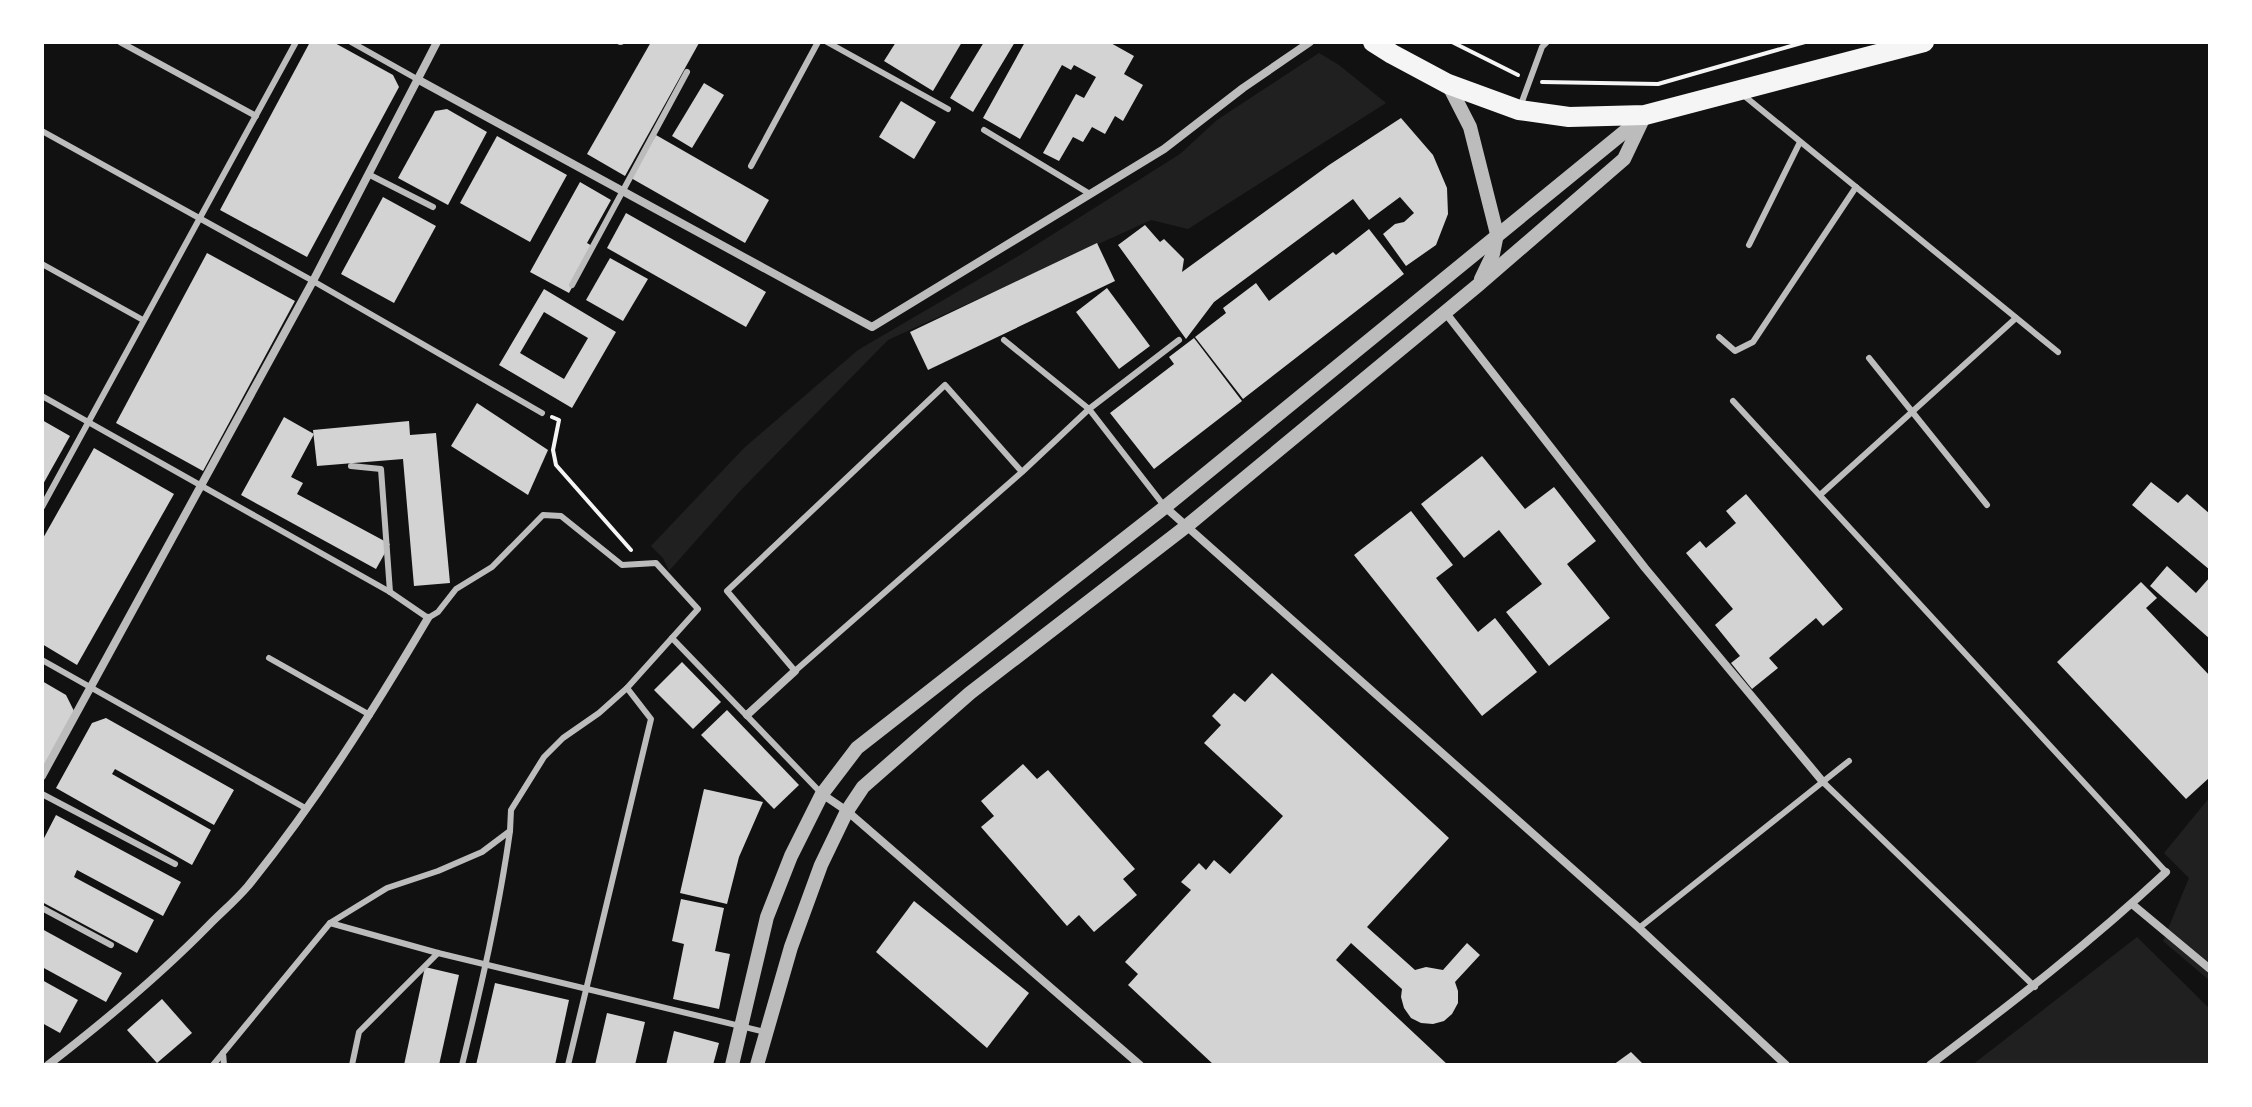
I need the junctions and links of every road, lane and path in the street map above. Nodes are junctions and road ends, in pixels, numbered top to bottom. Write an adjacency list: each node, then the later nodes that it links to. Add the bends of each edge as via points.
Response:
1 (120, 42): 21 (lane)
2 (296, 42): 21 (lane)
3 (351, 42): 14 (lane)
4 (437, 42): 14 (street)
5 (818, 42): 25 (lane)
6 (827, 42): 18 (lane)
7 (1310, 42): 29 (street, via 1164,149)
8 (1373, 42): 16 (main road)
9 (1452, 42): 15 (path)
10 (1547, 42): 15 (lane)
11 (1805, 42): 15 (path, via 1658,84)
12 (1924, 42): 17 (main road)
13 (687, 72): 28 (lane)
14 (417, 79): 26 (street); 28 (street)
15 (1529, 81): 19 (lane)
16 (1448, 84): 19 (main road); 32 (street, via 1470,127)
17 (1737, 90): 20 (main road); 24 (lane)
18 (948, 109)
19 (1519, 110): 20 (main road, via 1569,117)
20 (1645, 115): 32 (street); 37 (street, via 1624,159)
21 (256, 116): 31 (lane)
22 (984, 130): 29 (lane)
23 (42, 131): 31 (lane)
24 (1800, 142): 27 (lane); 33 (lane)
25 (751, 166)
26 (368, 174): 30 (lane); 35 (street)
27 (1856, 187): 39 (lane); 41 (lane, via 1753,342 1735,351)
28 (624, 192): 29 (street, via 872,327); 36 (lane)
29 (1090, 194)
30 (433, 207)
31 (199, 218): 35 (lane); 40 (lane)
32 (1497, 234): 37 (street); 58 (street)
33 (1749, 245)
34 (42, 264): 40 (lane)
35 (313, 281): 50 (lane); 54 (street)
36 (572, 285)
37 (1477, 286): 38 (street)
38 (1445, 312): 59 (street); 73 (street, via 1645,568)
39 (2016, 318): 44 (lane); 49 (lane)
40 (143, 320): 51 (lane)
41 (1719, 337)
42 (1004, 340): 48 (lane)
43 (1179, 340): 48 (lane)
44 (2058, 352)
45 (1869, 358): 49 (lane)
46 (42, 396): 51 (lane)
47 (1733, 401): 55 (lane)
48 (1089, 409): 53 (lane); 58 (lane)
49 (1912, 412): 55 (lane); 56 (lane)
50 (542, 413): 60 (path, via 559,420 556,465)
51 (87, 421): 54 (lane); 57 (lane)
52 (351, 466): 61 (lane, via 381,469)
53 (1022, 472): 66 (lane); 66 (lane, via 945,385 727,591)
54 (201, 485): 61 (lane); 67 (street)
55 (1820, 495): 80 (lane)
56 (1987, 505)
57 (42, 507)
58 (1165, 507): 59 (street); 75 (street, via 857,748)
59 (1188, 525): 77 (street, via 946,713 863,787); 84 (street)
60 (643, 564): 62 (lane, via 622,565 561,516 543,515 492,567 456,589); 63 (lane, via 656,563 698,609)
61 (390, 592): 62 (lane)
62 (428, 618): 69 (street)
63 (672, 638): 68 (lane); 70 (lane)
64 (269, 658): 69 (lane)
65 (42, 660): 67 (lane)
66 (795, 671): 70 (street)
67 (90, 688): 72 (street); 76 (lane)
68 (627, 688): 78 (lane, via 544,757 511,810); 90 (lane, via 651,719)
69 (370, 715): 76 (street)
70 (747, 715): 75 (lane)
71 (1849, 761): 73 (lane)
72 (42, 776)
73 (1823, 782): 84 (lane); 89 (lane)
74 (42, 794): 79 (lane)
75 (822, 794): 77 (street); 91 (street, via 767,917)
76 (307, 809): 95 (street, via 246,888 178,957)
77 (847, 811): 92 (street, via 821,865); 103 (street)
78 (510, 831): 83 (lane, via 482,852 387,888); 87 (lane)
79 (175, 864)
80 (2166, 872): 81 (street)
81 (2132, 904): 88 (street); 89 (street)
82 (42, 908): 85 (lane)
83 (330, 923): 86 (lane); 93 (lane)
84 (1639, 928): 104 (street)
85 (111, 945)
86 (438, 953): 87 (lane); 98 (lane, via 359,1032)
87 (486, 965): 90 (lane); 99 (lane)
88 (2210, 969)
89 (2035, 987): 105 (street)
90 (587, 990): 91 (lane); 100 (lane)
91 (742, 1026): 92 (lane); 101 (street)
92 (765, 1032): 102 (street)
93 (223, 1053): 96 (lane); 97 (lane)
94 (42, 1057): 95 (lane)
95 (49, 1065)
96 (213, 1065)
97 (224, 1065)
98 (352, 1065)
99 (462, 1065)
100 (568, 1065)
101 (732, 1065)
102 (757, 1065)
103 (1140, 1065)
104 (1786, 1065)
105 (1930, 1065)

